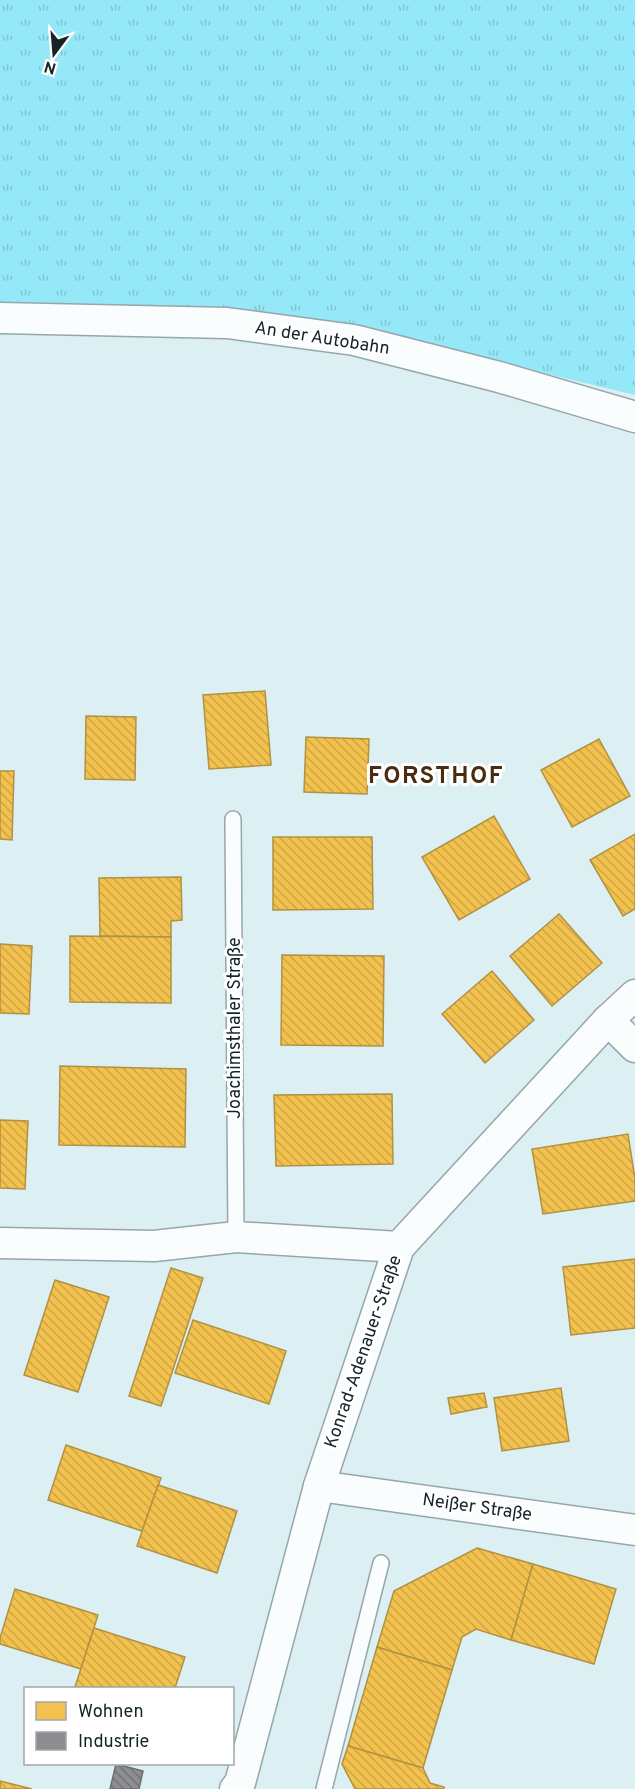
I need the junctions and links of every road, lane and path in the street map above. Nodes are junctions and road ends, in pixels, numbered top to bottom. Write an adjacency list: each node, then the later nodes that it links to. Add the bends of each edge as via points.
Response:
1 (0, 318): 2 (street, An der Autobahn, via 227,323 354,340)
2 (635, 417)
3 (233, 819): 7 (lane, Joachimsthaler Straße)
4 (635, 995): 5 (street, Konrad-Adenauer-Straße)
5 (608, 1020): 6 (street); 9 (street, Konrad-Adenauer-Straße)
6 (635, 1047)
7 (236, 1238): 8 (street, via 154,1245); 9 (street)
8 (0, 1243)
9 (399, 1247): 10 (street, Konrad-Adenauer-Straße)
10 (319, 1486): 11 (street, Neißer Straße); 13 (street, Konrad-Adenauer-Straße, via 240,1783)
11 (635, 1530)
12 (381, 1563): 14 (lane)
13 (235, 1789)
14 (324, 1789)

